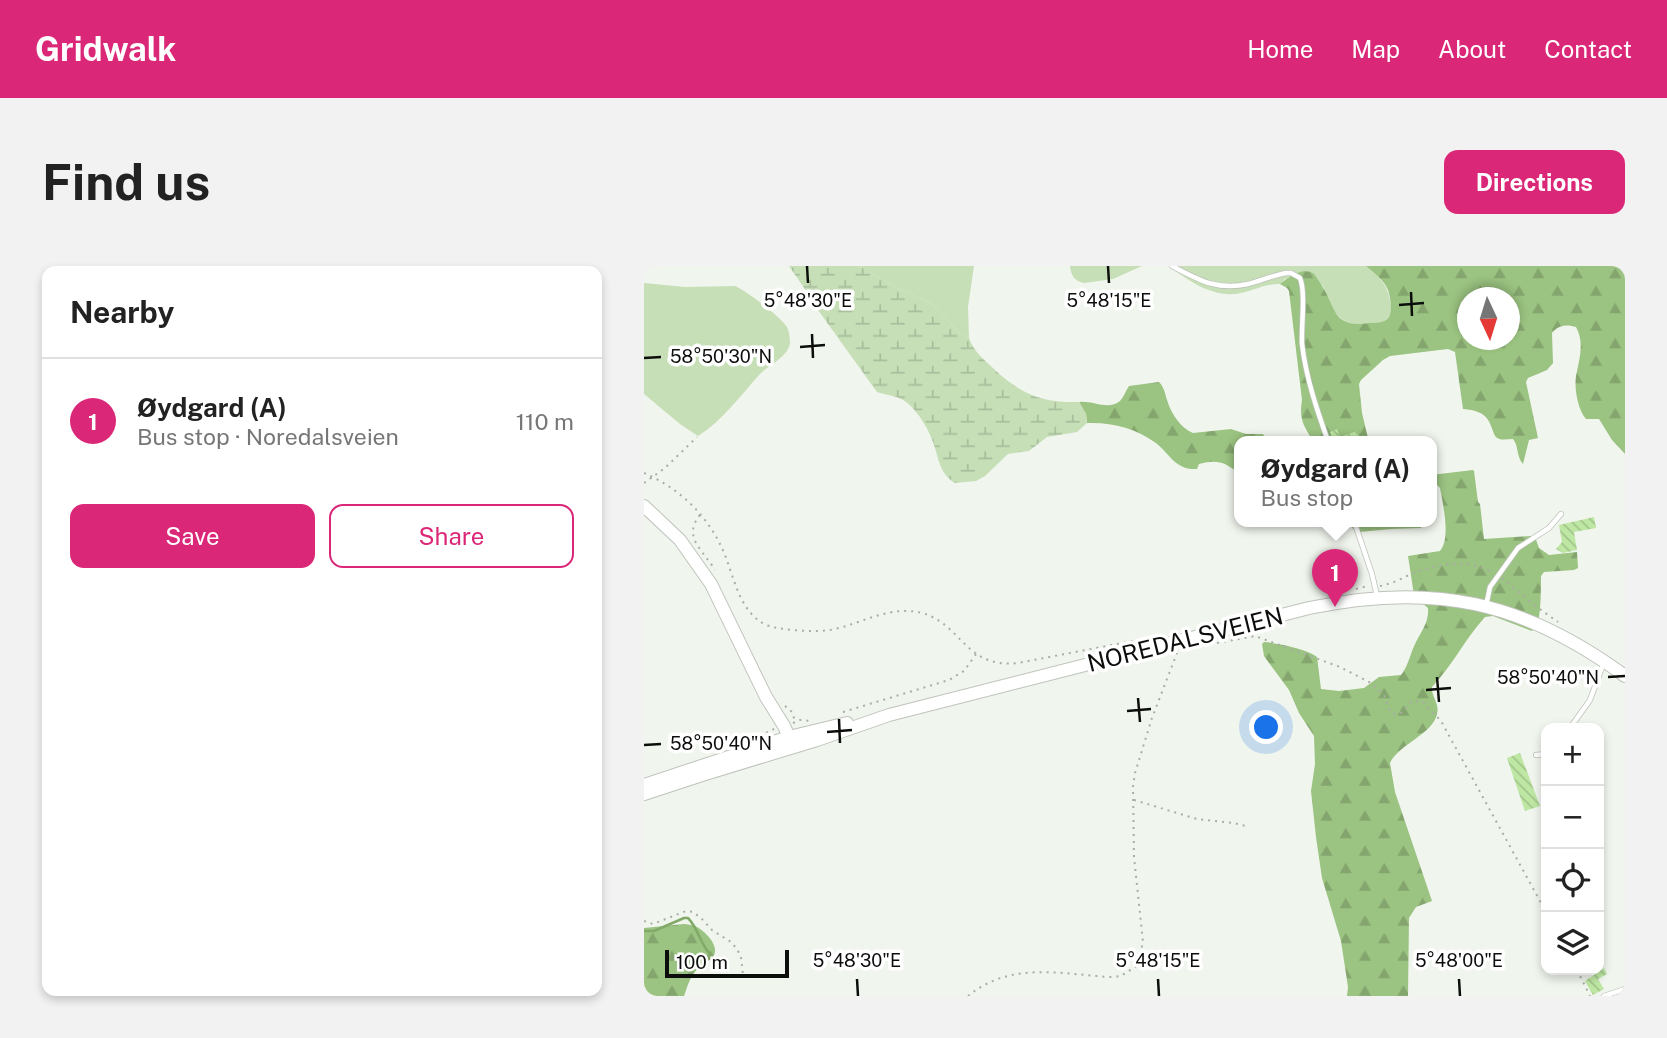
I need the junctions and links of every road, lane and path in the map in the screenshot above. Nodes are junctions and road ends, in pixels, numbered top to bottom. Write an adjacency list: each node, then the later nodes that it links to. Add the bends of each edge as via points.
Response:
1 (1172, 266): 2 (lane, via 1221,287 1286,273 1300,278 1303,352)
2 (1326, 436)
3 (697, 437): 5 (path)
4 (644, 473): 5 (path)
5 (654, 477): 6 (path); 16 (path, via 684,497 710,526 743,603 765,624 817,631 891,611 913,611 939,620 976,654 964,671 949,680)
6 (644, 483)
7 (644, 506): 20 (main road, via 702,569)
8 (1561, 514): 11 (lane, via 1549,528 1518,548 1490,587)
9 (1356, 527): 10 (lane)
10 (1377, 597): 11 (main road, NOREDALSVEIEN, via 1435,598); 12 (main road, NOREDALSVEIEN, via 1309,608)
11 (1486, 607): 14 (main road, NOREDALSVEIEN, via 1545,627)
12 (1177, 641): 20 (main road, NOREDALSVEIEN, via 889,715 841,733); 25 (path, via 1178,651 1135,773)
13 (1215, 643): 27 (path, via 1255,636 1340,667 1371,683 1394,714 1411,702 1422,701 1441,721)
14 (1604, 661): 15 (main road, NOREDALSVEIEN); 19 (lane, via 1590,700)
15 (1625, 676)
16 (845, 712)
17 (813, 721): 18 (path)
18 (796, 722)
19 (1574, 723)
20 (784, 742): 23 (main road, NOREDALSVEIEN); 24 (main road, NOREDALSVEIEN)
21 (1541, 754): 22 (lane)
22 (1536, 755)
23 (644, 785)
24 (644, 794)
25 (1134, 800): 26 (path); 32 (path, via 1134,857 1143,942 1135,967 1121,976 1017,973)
26 (1249, 827)
27 (1541, 903)
28 (644, 921): 29 (path, via 653,924 693,912 737,949)
29 (743, 975)
30 (1580, 975): 33 (path)
31 (1625, 989): 34 (lane)
32 (968, 996)
33 (1590, 996)
34 (1604, 996)

